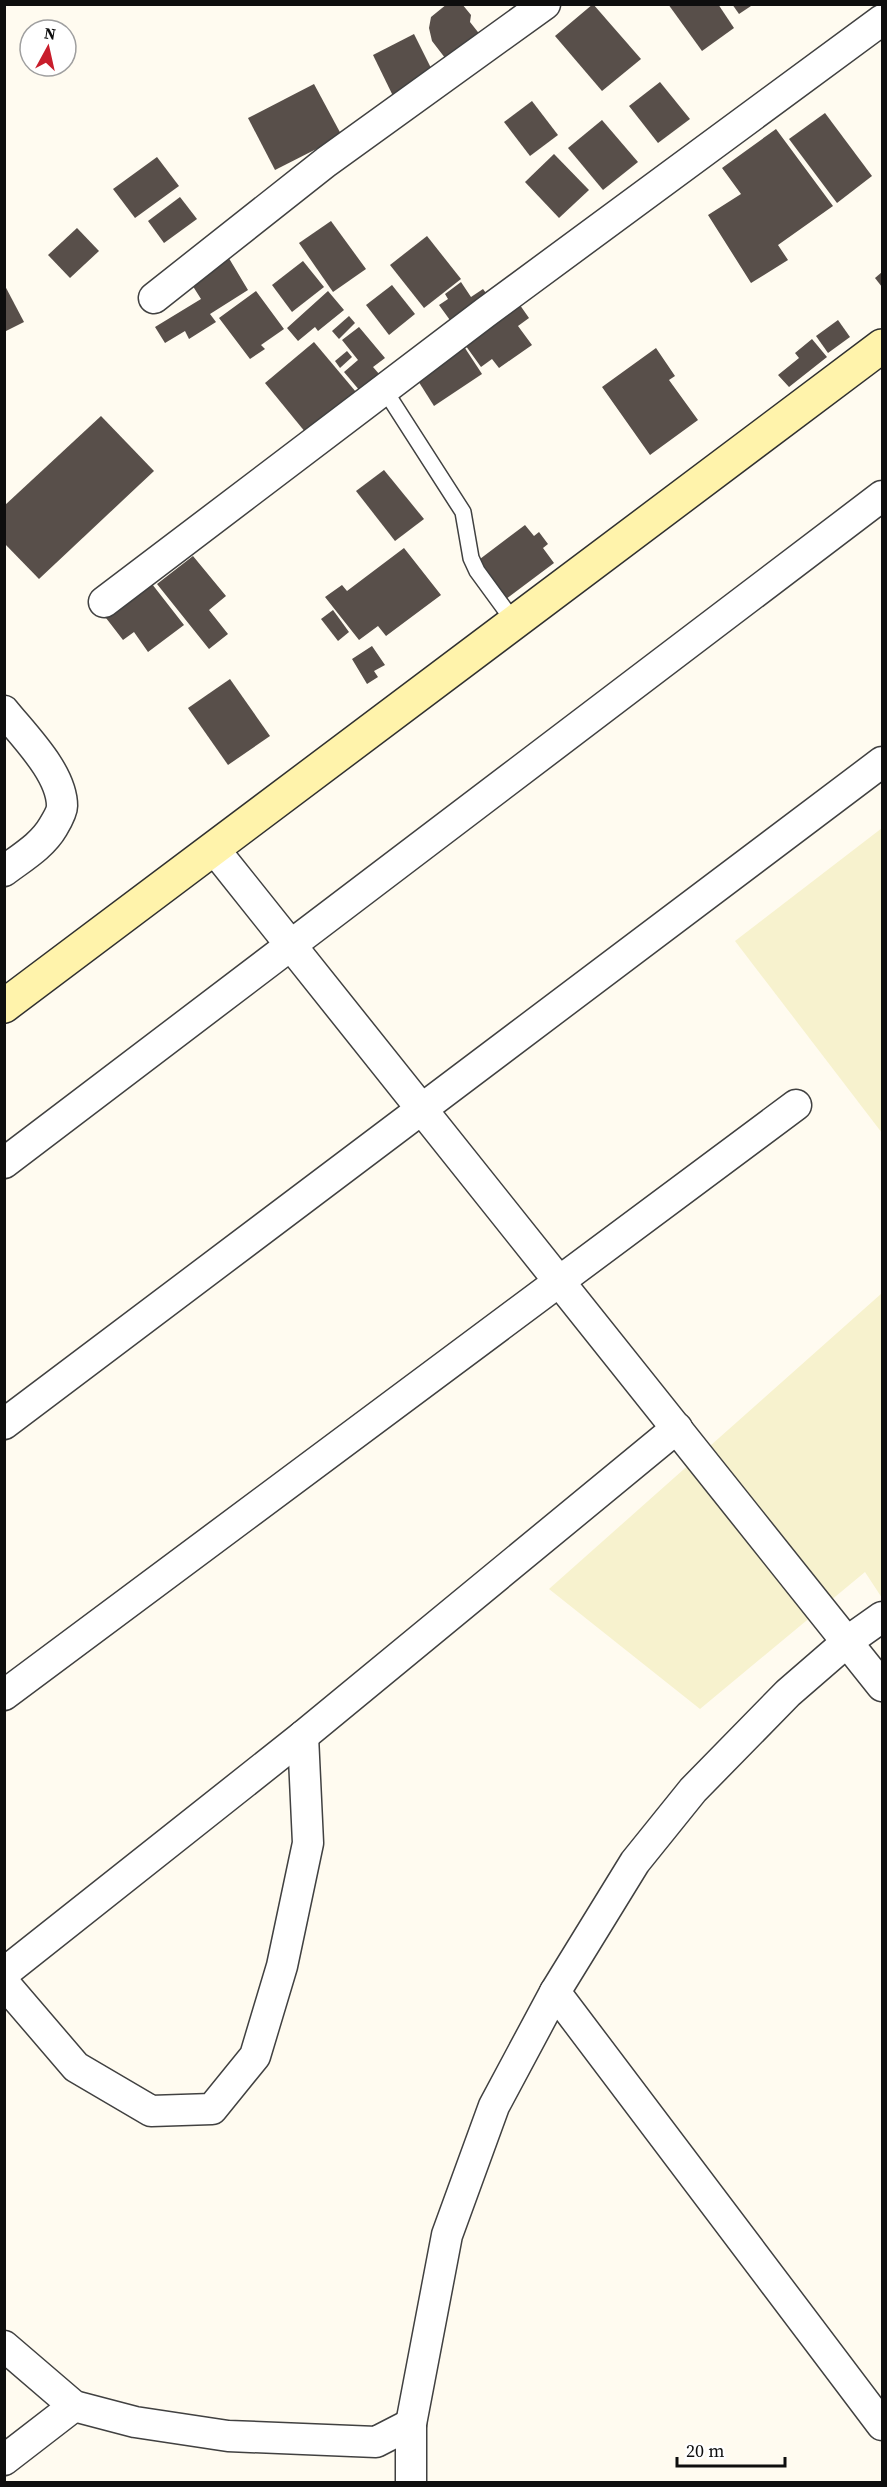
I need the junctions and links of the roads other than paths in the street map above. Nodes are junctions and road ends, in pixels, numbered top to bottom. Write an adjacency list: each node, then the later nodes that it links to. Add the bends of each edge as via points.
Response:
1 (545, 4): 3 (street, via 326,162)
2 (882, 20): 5 (street)
3 (154, 298)
4 (882, 346): 8 (street)
5 (384, 389): 7 (street); 8 (lane, via 463,512 477,571)
6 (882, 496): 13 (street)
7 (104, 602)
8 (515, 623): 11 (street)
9 (4, 711): 12 (street, via 50,770 59,787 62,808 42,841)
10 (882, 762): 16 (street)
11 (214, 849): 13 (street); 14 (street)
12 (4, 870)
13 (291, 946): 16 (street); 17 (street)
14 (4, 1006)
15 (796, 1104): 18 (street)
16 (421, 1110): 18 (street); 19 (street)
17 (4, 1163)
18 (559, 1282): 20 (street); 24 (street)
19 (4, 1424)
20 (676, 1428): 22 (street); 25 (street)
21 (882, 1617): 22 (street)
22 (848, 1641): 23 (street); 28 (street, via 788,1693 693,1790 635,1862)
23 (882, 1686)
24 (4, 1695)
25 (303, 1736): 26 (street); 27 (street, via 308,1844 282,1966 255,2056 212,2109 151,2111 76,2067)
26 (4, 1973)
27 (4, 1983)
28 (555, 1992): 31 (street, via 494,2106 447,2235); 32 (street)
29 (4, 2346): 30 (street)
30 (74, 2406): 31 (street, via 135,2422 228,2436 376,2442); 33 (street)
31 (411, 2424): 34 (street)
32 (882, 2425)
33 (4, 2460)
34 (411, 2482)

